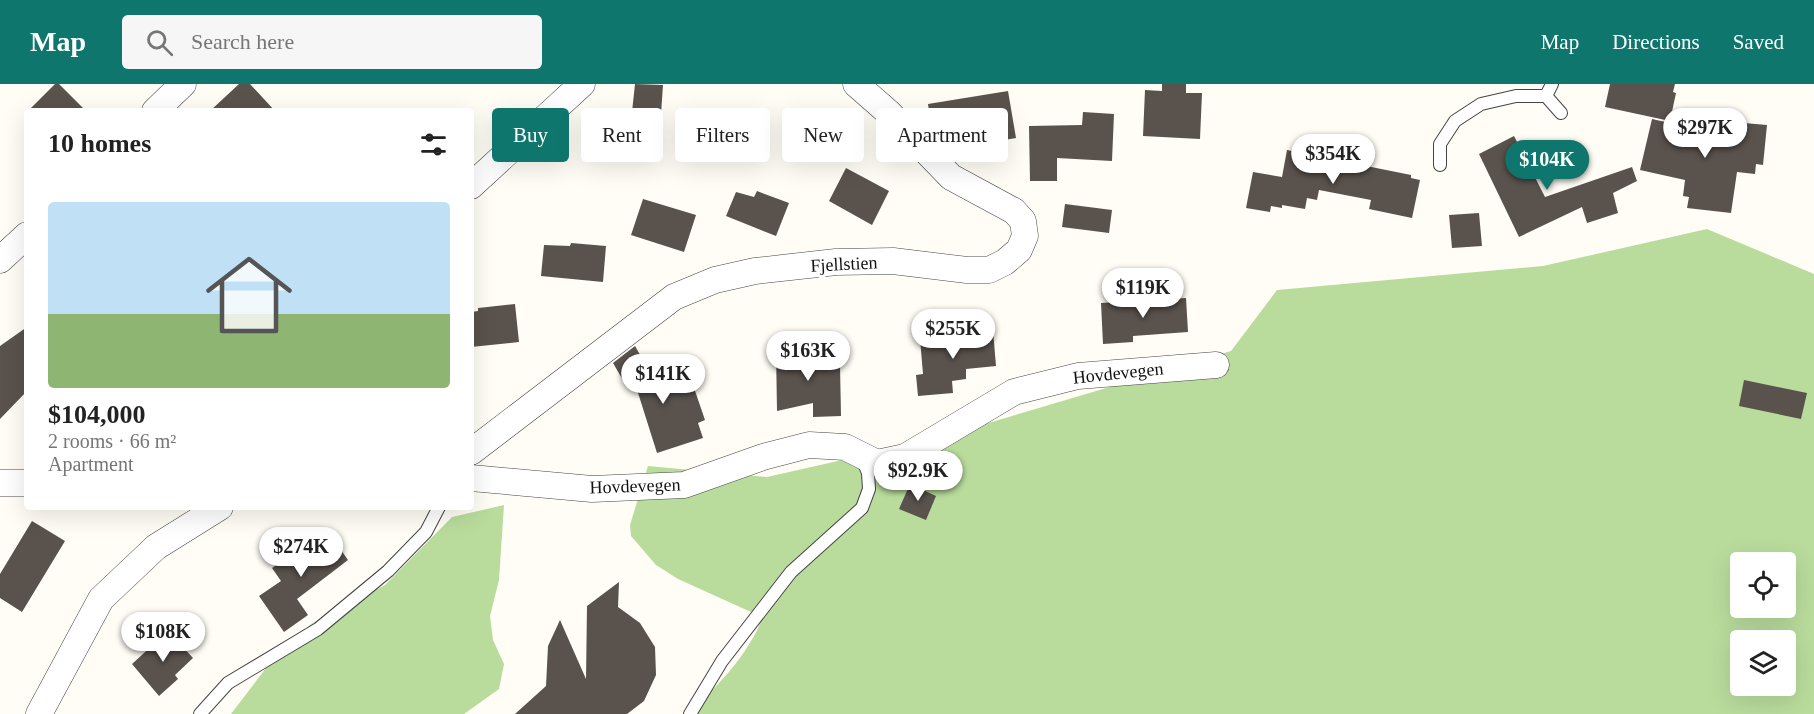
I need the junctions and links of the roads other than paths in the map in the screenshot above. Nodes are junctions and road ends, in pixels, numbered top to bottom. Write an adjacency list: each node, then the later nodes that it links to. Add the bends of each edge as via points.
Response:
1 (183, 84): 6 (street)
2 (582, 84): 9 (street)
3 (856, 84): 13 (street, Fjellstien, via 951,177 1014,211 1023,221 1025,236 1019,250 989,270 893,261 836,262 755,271 715,280 674,297)
4 (1552, 84): 5 (lane)
5 (1546, 96): 7 (lane); 8 (lane, via 1516,96 1481,104 1455,121 1440,144)
6 (158, 108)
7 (1561, 112)
8 (1440, 165)
9 (474, 183)
10 (24, 239): 11 (street)
11 (0, 260)
12 (1216, 365): 14 (street, Hovdevegen, via 1078,376 1043,384 1014,392 905,457 878,463)
13 (474, 450)
14 (862, 457): 15 (street, Hovdevegen, via 844,447 809,445 684,485 592,489); 22 (lane, via 869,489 862,508 795,567 723,661)
15 (474, 478)
16 (0, 483): 17 (street)
17 (24, 483)
18 (215, 510): 20 (street, via 156,547 101,599)
19 (437, 510): 21 (lane, via 426,532 388,571 318,629 228,682)
20 (39, 714)
21 (200, 714)
22 (690, 714)

